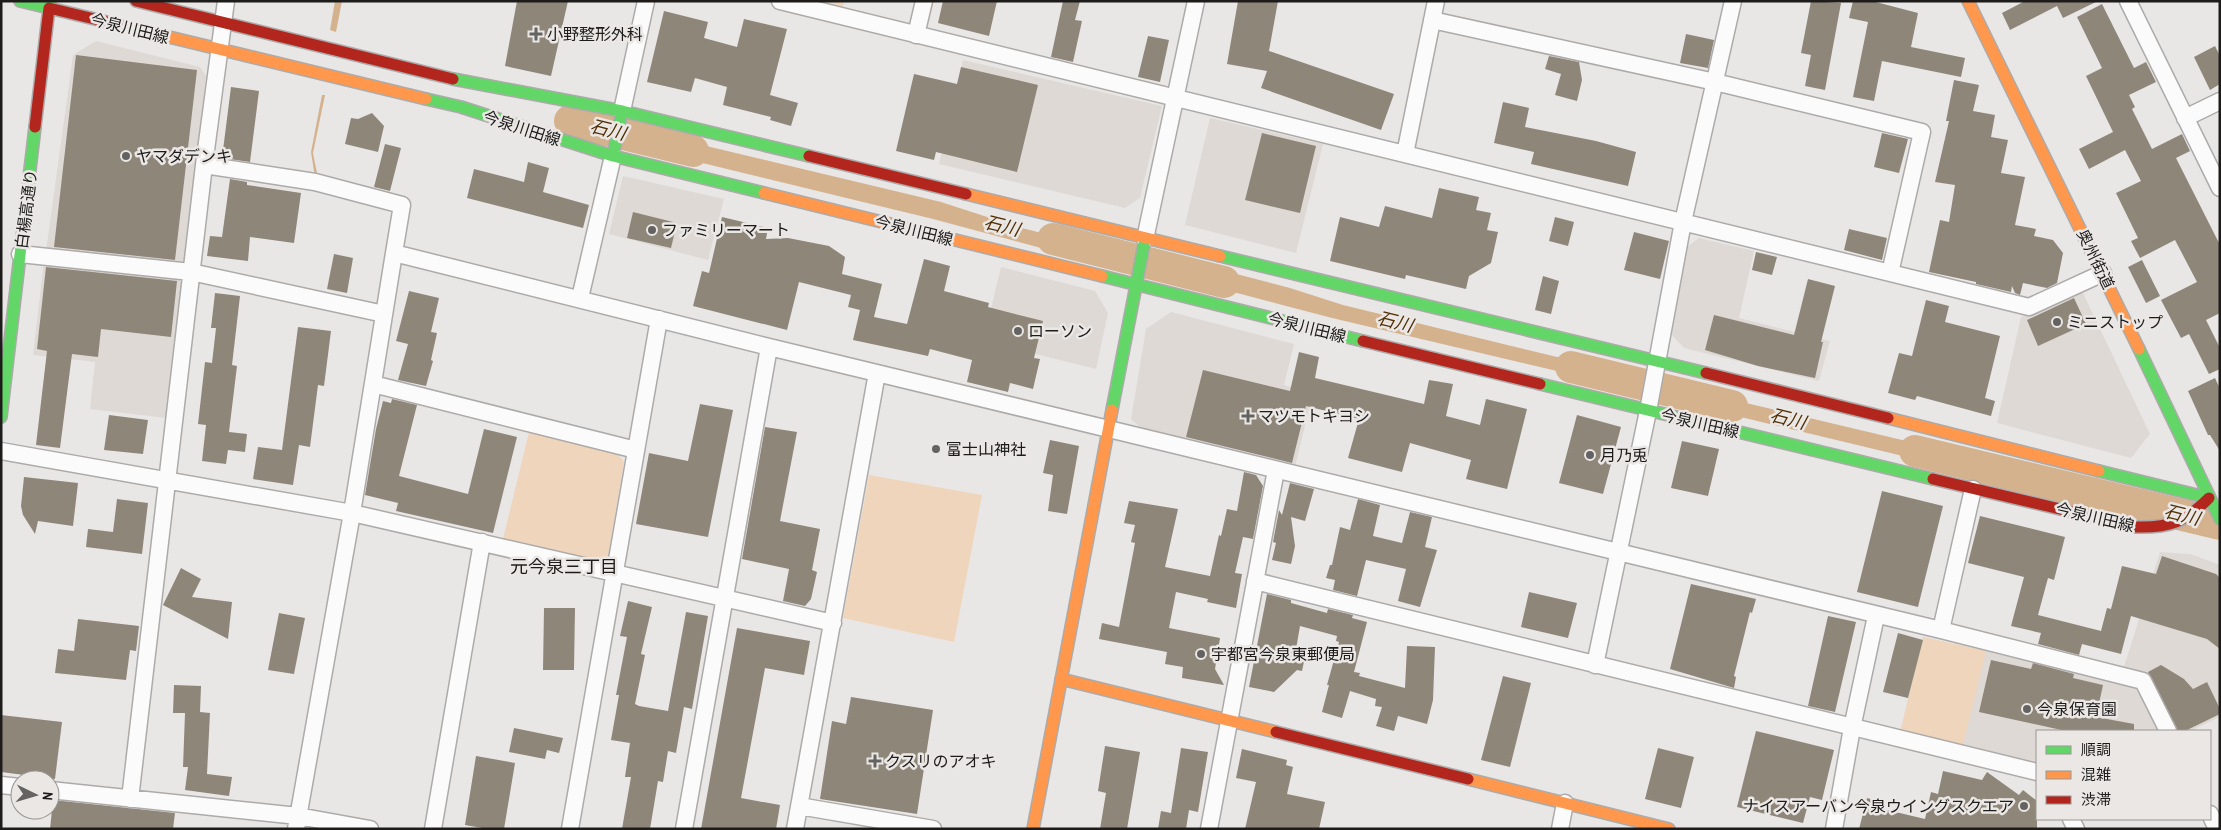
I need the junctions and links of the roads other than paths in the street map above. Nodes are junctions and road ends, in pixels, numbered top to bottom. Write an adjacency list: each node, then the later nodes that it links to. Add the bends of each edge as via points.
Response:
1 (20, 1): 12 (street, 今泉川田線)
2 (136, 1): 14 (street, 今泉川田線)
3 (226, 1): 14 (street)
4 (646, 1): 20 (street)
5 (780, 1): 15 (street)
6 (924, 1): 15 (street)
7 (1196, 1): 18 (street)
8 (1436, 1): 13 (street)
9 (1733, 1): 17 (street)
10 (1968, 1): 32 (street, 奥州街道)
11 (2128, 1): 21 (street)
12 (49, 5): 16 (street, 今泉川田線); 29 (street, 白楊高通り)
13 (1432, 20): 17 (street); 22 (street)
14 (222, 22): 16 (street); 20 (street, 今泉川田線, via 469,83)
15 (916, 35): 18 (street)
16 (219, 49): 23 (street, 今泉川田線, via 461,107); 24 (street)
17 (1715, 82): 26 (street); 31 (street, via 1922,132)
18 (1175, 98): 22 (street); 27 (street)
19 (2220, 101): 21 (street)
20 (622, 111): 23 (street); 27 (street, 今泉川田線)
21 (2185, 118): 25 (street)
22 (1404, 154): 26 (street)
23 (613, 156): 33 (street, 今泉川田線); 34 (street)
24 (204, 165): 28 (street, via 315,182 402,204); 30 (street)
25 (2220, 188)
26 (1683, 222): 31 (street); 38 (street)
27 (1144, 239): 33 (street); 38 (street, 今泉川田線)
28 (394, 253): 34 (street); 35 (street)
29 (20, 254): 30 (street); 42 (street, 白楊高通り)
30 (192, 272): 35 (street); 47 (street)
31 (1890, 273): 32 (street, via 2029,307)
32 (2103, 273): 49 (street, 奥州街道)
33 (1135, 284): 41 (street, 今泉川田線); 43 (street)
34 (580, 298): 36 (street)
35 (384, 314): 40 (street)
36 (659, 319): 37 (street); 44 (street)
37 (769, 347): 39 (street); 56 (street)
38 (1656, 361): 41 (street); 49 (street, 今泉川田線)
39 (877, 373): 43 (street); 58 (street)
40 (373, 384): 44 (street); 50 (street)
41 (1648, 411): 48 (street, 今泉川田線); 53 (street)
42 (1, 417)
43 (1108, 429): 46 (street); 61 (street)
44 (636, 450): 54 (street)
45 (1, 451): 47 (street)
46 (1276, 470): 53 (street); 55 (street)
47 (166, 480): 50 (street); 67 (street)
48 (1973, 489): 49 (street, 今泉川田線, via 2136,527 2158,528 2176,524 2194,514); 59 (street)
49 (2214, 495): 51 (street, 奥州街道)
50 (352, 513): 52 (street); 71 (street)
51 (2220, 519)
52 (482, 542): 54 (street); 73 (street)
53 (1619, 552): 57 (street); 60 (street)
54 (615, 573): 56 (street); 74 (street)
55 (1255, 581): 60 (street); 62 (street)
56 (724, 598): 58 (street); 75 (street)
57 (1876, 616): 59 (street); 63 (street)
58 (833, 623): 69 (street)
59 (1941, 630): 64 (street, via 2143,681)
60 (1595, 665): 63 (street)
61 (1061, 679): 62 (street); 78 (street)
62 (1230, 720): 68 (street); 79 (street)
63 (1852, 728): 65 (street); 82 (street)
64 (2168, 730)
65 (2036, 772)
66 (60, 791): 67 (street)
67 (130, 799): 71 (street)
68 (1565, 803): 80 (street); 81 (street)
69 (799, 806): 76 (street); 77 (street)
70 (2211, 816): 83 (street)
71 (297, 822): 72 (street)
72 (370, 829)
73 (433, 829)
74 (570, 829)
75 (684, 829)
76 (795, 829)
77 (933, 829)
78 (1033, 829)
79 (1209, 829)
80 (1560, 829)
81 (1669, 829)
82 (1834, 829)
83 (2217, 829)

